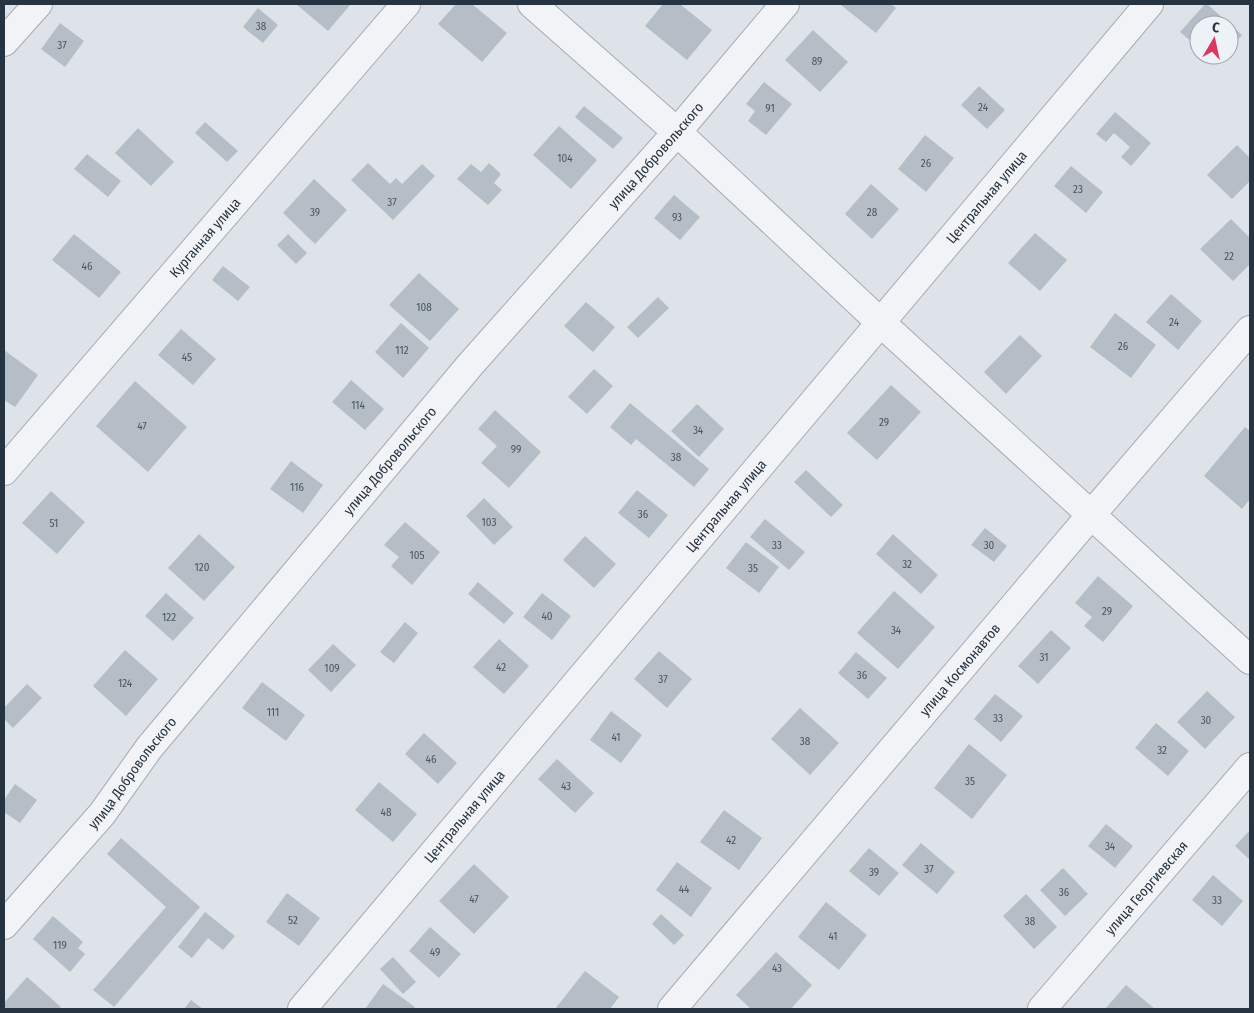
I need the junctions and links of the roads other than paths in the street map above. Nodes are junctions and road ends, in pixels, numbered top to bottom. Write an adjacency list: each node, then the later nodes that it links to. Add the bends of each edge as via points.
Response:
1 (38, 4): 6 (street)
2 (406, 4): 10 (street, Курганная улица)
3 (532, 4): 7 (street)
4 (785, 4): 7 (street, улица Добровольского)
5 (1150, 4): 8 (street, Центральная улица)
6 (4, 42)
7 (677, 132): 8 (street); 14 (street, улица Добровольского, via 470,365 149,748 102,814)
8 (880, 322): 11 (street); 15 (street, Центральная улица)
9 (1250, 330): 11 (street, улица Космонавтов)
10 (4, 471)
11 (1091, 515): 12 (street); 16 (street, улица Космонавтов)
12 (1250, 660)
13 (1250, 767): 17 (street, улица Георгиевская)
14 (4, 925)
15 (302, 1009)
16 (672, 1009)
17 (1042, 1009)

